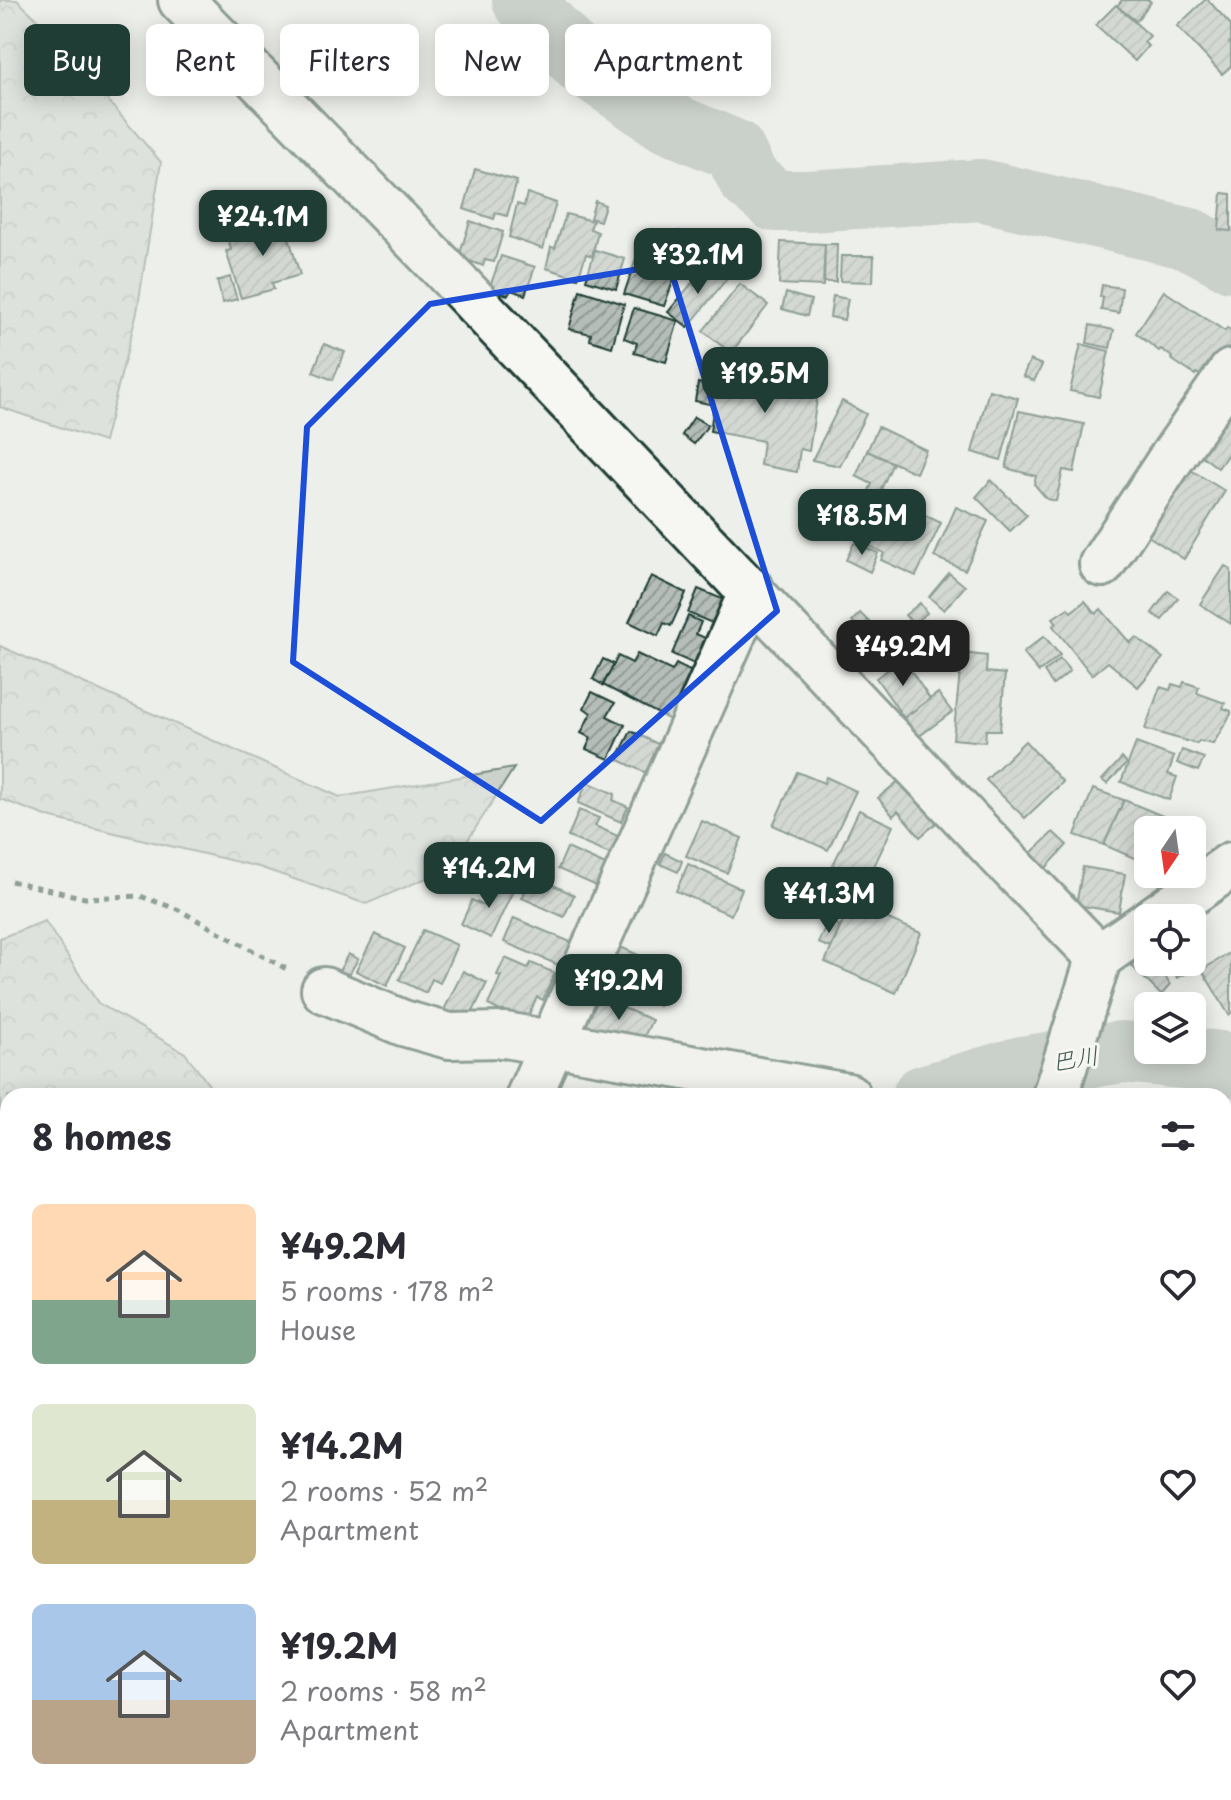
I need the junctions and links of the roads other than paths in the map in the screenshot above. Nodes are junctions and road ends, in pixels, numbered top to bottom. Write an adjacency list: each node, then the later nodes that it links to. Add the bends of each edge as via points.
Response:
1 (181, 0): 4 (street)
2 (1231, 372): 3 (street)
3 (1102, 564)
4 (752, 591): 8 (street); 10 (street)
5 (1231, 865): 6 (street)
6 (1175, 904)
7 (1134, 933): 8 (street)
8 (1099, 957): 13 (street)
9 (324, 990): 10 (street, via 449,1036 505,1035)
10 (552, 1043): 11 (street); 12 (street)
11 (532, 1088)
12 (803, 1088)
13 (1057, 1088)

